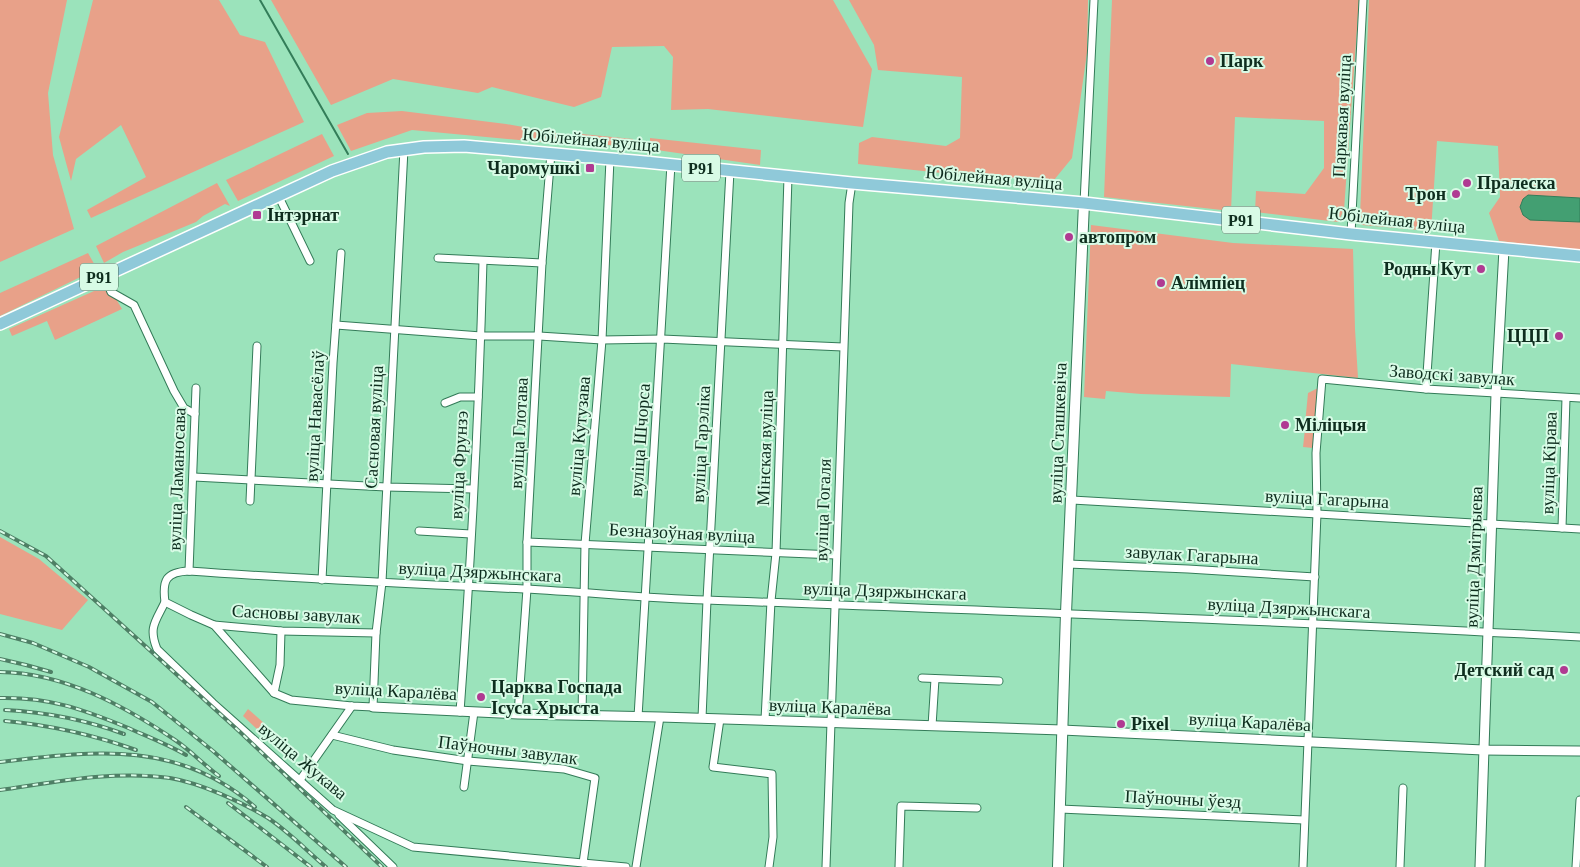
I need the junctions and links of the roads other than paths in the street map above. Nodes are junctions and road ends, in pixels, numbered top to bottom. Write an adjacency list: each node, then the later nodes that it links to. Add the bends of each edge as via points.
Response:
1 (1094, 0): 11 (street, вуліца Сташкевіча)
2 (1363, 0): 12 (street, Паркавая вуліца)
3 (404, 149): 4 (main road, Юбілейная вуліца / Р91, via 464,146); 10 (main road, Р91, via 348,165); 24 (street, Сасновая вуліца)
4 (550, 153): 5 (main road, Юбілейная вуліца / Р91); 20 (street, вуліца Глотава)
5 (610, 159): 6 (main road, Юбілейная вуліца / Р91); 28 (street, вуліца Кутузава)
6 (671, 164): 7 (main road, Юбілейная вуліца / Р91); 27 (street, вуліца Шчорса)
7 (730, 171): 8 (main road, Юбілейная вуліца / Р91); 29 (street, вуліца Гарэліка)
8 (788, 177): 9 (main road, Юбілейная вуліца / Р91); 30 (street, Мінская вуліца)
9 (852, 183): 11 (main road, Юбілейная вуліца / Р91); 32 (street, вуліца Гогаля)
10 (278, 195): 18 (street); 21 (main road, Р91)
11 (1084, 203): 12 (main road, Юбілейная вуліца / Р91); 46 (main road, вуліца Сташкевіча)
12 (1350, 234): 13 (main road, Юбілейная вуліца / Р91)
13 (1436, 242): 14 (main road, Юбілейная вуліца / Р91); 34 (street)
14 (1504, 249): 16 (main road, Юбілейная вуліца / Р91); 35 (street, вуліца Дзмітрыева)
15 (341, 253): 23 (street, вуліца Навасёлаў)
16 (1580, 256)
17 (438, 258): 19 (street)
18 (310, 261)
19 (483, 261): 20 (street); 25 (street, вуліца Фрунзэ)
20 (542, 263): 26 (street, вуліца Глотава)
21 (104, 275): 22 (main road, Р91); 40 (street, via 111,292 134,304 174,391 184,408)
22 (0, 324)
23 (336, 325): 24 (street); 43 (street, вуліца Навасёлаў)
24 (394, 330): 25 (street); 44 (street, Сасновая вуліца)
25 (481, 336): 26 (street); 36 (street, вуліца Фрунзэ)
26 (539, 336): 28 (street); 54 (street, вуліца Глотава)
27 (662, 339): 28 (street); 29 (street); 56 (street, вуліца Шчорса)
28 (602, 340): 55 (street, вуліца Кутузава)
29 (722, 341): 30 (street); 57 (street, вуліца Гарэліка)
30 (784, 343): 32 (street); 58 (street, Мінская вуліца)
31 (257, 346): 42 (street)
32 (843, 347): 59 (street, вуліца Гогаля)
33 (196, 388): 40 (street, вуліца Ламаносава)
34 (1426, 389): 35 (street, Заводскі завулак); 48 (street, Заводскі завулак, via 1322,379 1316,453)
35 (1496, 394): 37 (street, Заводскі завулак); 49 (street, вуліца Дзмітрыева)
36 (478, 398): 39 (street, вуліца Фрунзэ, via 460,397); 45 (street, вуліца Фрунзэ)
37 (1566, 398): 38 (street, Заводскі завулак); 50 (street, вуліца Кірава)
38 (1580, 398)
39 (446, 403)
40 (195, 414): 41 (street, вуліца Ламаносава)
41 (194, 477): 42 (street); 61 (street, вуліца Ламаносава)
42 (252, 479): 43 (street); 47 (street)
43 (326, 483): 44 (street); 63 (street, вуліца Навасёлаў)
44 (386, 486): 45 (street); 64 (street, Сасновая вуліца)
45 (473, 489): 53 (street, вуліца Фрунзэ)
46 (1072, 500): 48 (street, вуліца Гагарына); 60 (main road, вуліца Сташкевіча)
47 (250, 502)
48 (1317, 513): 49 (street, вуліца Гагарына); 62 (street)
49 (1491, 523): 50 (street, вуліца Гагарына); 77 (street, вуліца Дзмітрыева)
50 (1562, 528): 51 (street, вуліца Гагарына)
51 (1580, 529)
52 (419, 531): 53 (street, вуліца Фрунзэ)
53 (471, 534): 65 (street, вуліца Фрунзэ)
54 (527, 542): 55 (street, Безназоўная вуліца); 66 (street, вуліца Глотава)
55 (585, 544): 56 (street, Безназоўная вуліца); 67 (street, вуліца Кутузава)
56 (648, 547): 57 (street, Безназоўная вуліца); 68 (street, вуліца Шчорса)
57 (710, 550): 58 (street, Безназоўная вуліца); 69 (street, вуліца Гарэліка)
58 (776, 552): 59 (street, Безназоўная вуліца); 70 (street, Мінская вуліца)
59 (836, 555): 72 (street, вуліца Гогаля)
60 (1068, 564): 62 (street, завулак Гагарына); 73 (main road, вуліца Сташкевіча)
61 (189, 571): 63 (street, вуліца Дзяржынскага); 71 (street, via 175,571 166,579 163,588)
62 (1315, 577): 74 (street)
63 (322, 580): 64 (street, вуліца Дзяржынскага)
64 (382, 582): 65 (street, вуліца Дзяржынскага); 78 (street, Сасновая вуліца)
65 (469, 587): 66 (street, вуліца Дзяржынскага); 86 (street, вуліца Фрунзэ)
66 (527, 589): 67 (street, вуліца Дзяржынскага); 88 (street, вуліца Глотава)
67 (583, 593): 68 (street, вуліца Дзяржынскага); 89 (street, вуліца Кутузава)
68 (646, 597): 69 (street, вуліца Дзяржынскага); 90 (street, вуліца Шчорса)
69 (707, 600): 70 (street, вуліца Дзяржынскага); 92 (street, вуліца Гарэліка)
70 (771, 601): 72 (street, вуліца Дзяржынскага); 94 (street, Мінская вуліца)
71 (165, 602): 75 (street); 103 (street, вуліца Жукава, via 153,626 156,649)
72 (835, 604): 73 (street, вуліца Дзяржынскага); 95 (street, вуліца Гогаля)
73 (1066, 613): 74 (street, вуліца Дзяржынскага); 97 (main road, вуліца Сташкевіча)
74 (1313, 624): 77 (street, вуліца Дзяржынскага); 99 (street)
75 (214, 625): 76 (street, Сасновы завулак); 83 (street)
76 (282, 631): 78 (street, Сасновы завулак); 83 (street)
77 (1487, 632): 79 (street, вуліца Дзяржынскага); 100 (street, вуліца Дзмітрыева)
78 (376, 633): 85 (street, Сасновая вуліца)
79 (1580, 636)
80 (922, 678): 81 (street)
81 (934, 679): 82 (street); 96 (street)
82 (999, 681)
83 (274, 693): 84 (street, вуліца Каралёва, via 291,700)
84 (352, 706): 85 (street, вуліца Каралёва); 98 (street)
85 (373, 706): 86 (street, вуліца Каралёва)
86 (460, 712): 87 (street, вуліца Каралёва)
87 (474, 712): 88 (street, вуліца Каралёва); 102 (street)
88 (518, 714): 89 (street, вуліца Каралёва)
89 (582, 716): 90 (street, вуліца Каралёва)
90 (638, 717): 91 (street, вуліца Каралёва)
91 (660, 717): 92 (street, вуліца Каралёва); 114 (street)
92 (702, 718): 93 (street, вуліца Каралёва)
93 (720, 719): 94 (street, вуліца Каралёва); 115 (street, via 713,767 772,774 773,837)
94 (765, 720): 95 (street, вуліца Каралёва)
95 (831, 724): 96 (street, вуліца Каралёва); 116 (street, вуліца Гогаля)
96 (932, 726): 97 (street, вуліца Каралёва)
97 (1062, 730): 99 (street, вуліца Каралёва); 108 (main road, вуліца Сташкевіча)
98 (332, 735): 102 (street, Паўночны завулак, via 393,750); 103 (street)
99 (1310, 742): 100 (street, вуліца Каралёва); 110 (street)
100 (1483, 750): 101 (street, вуліца Каралёва); 121 (street, вуліца Дзмітрыева)
101 (1580, 751)
102 (468, 760): 104 (street); 111 (street, Паўночны завулак, via 564,769 596,778)
103 (300, 780): 109 (street, вуліца Жукава)
104 (464, 787)
105 (1403, 788): 120 (street)
106 (1580, 800): 122 (street)
107 (977, 808): 117 (street, via 900,806)
108 (1060, 808): 110 (street, Паўночны ўезд); 118 (main road, вуліца Сташкевіча)
109 (333, 810): 111 (street, вуліца Жукава, via 413,847); 112 (street)
110 (1304, 820): 119 (street)
111 (583, 863): 113 (street, вуліца Жукава)
112 (393, 867)
113 (626, 867)
114 (636, 867)
115 (769, 867)
116 (826, 867)
117 (899, 867)
118 (1058, 867)
119 (1304, 867)
120 (1400, 867)
121 (1480, 867)
122 (1576, 867)

